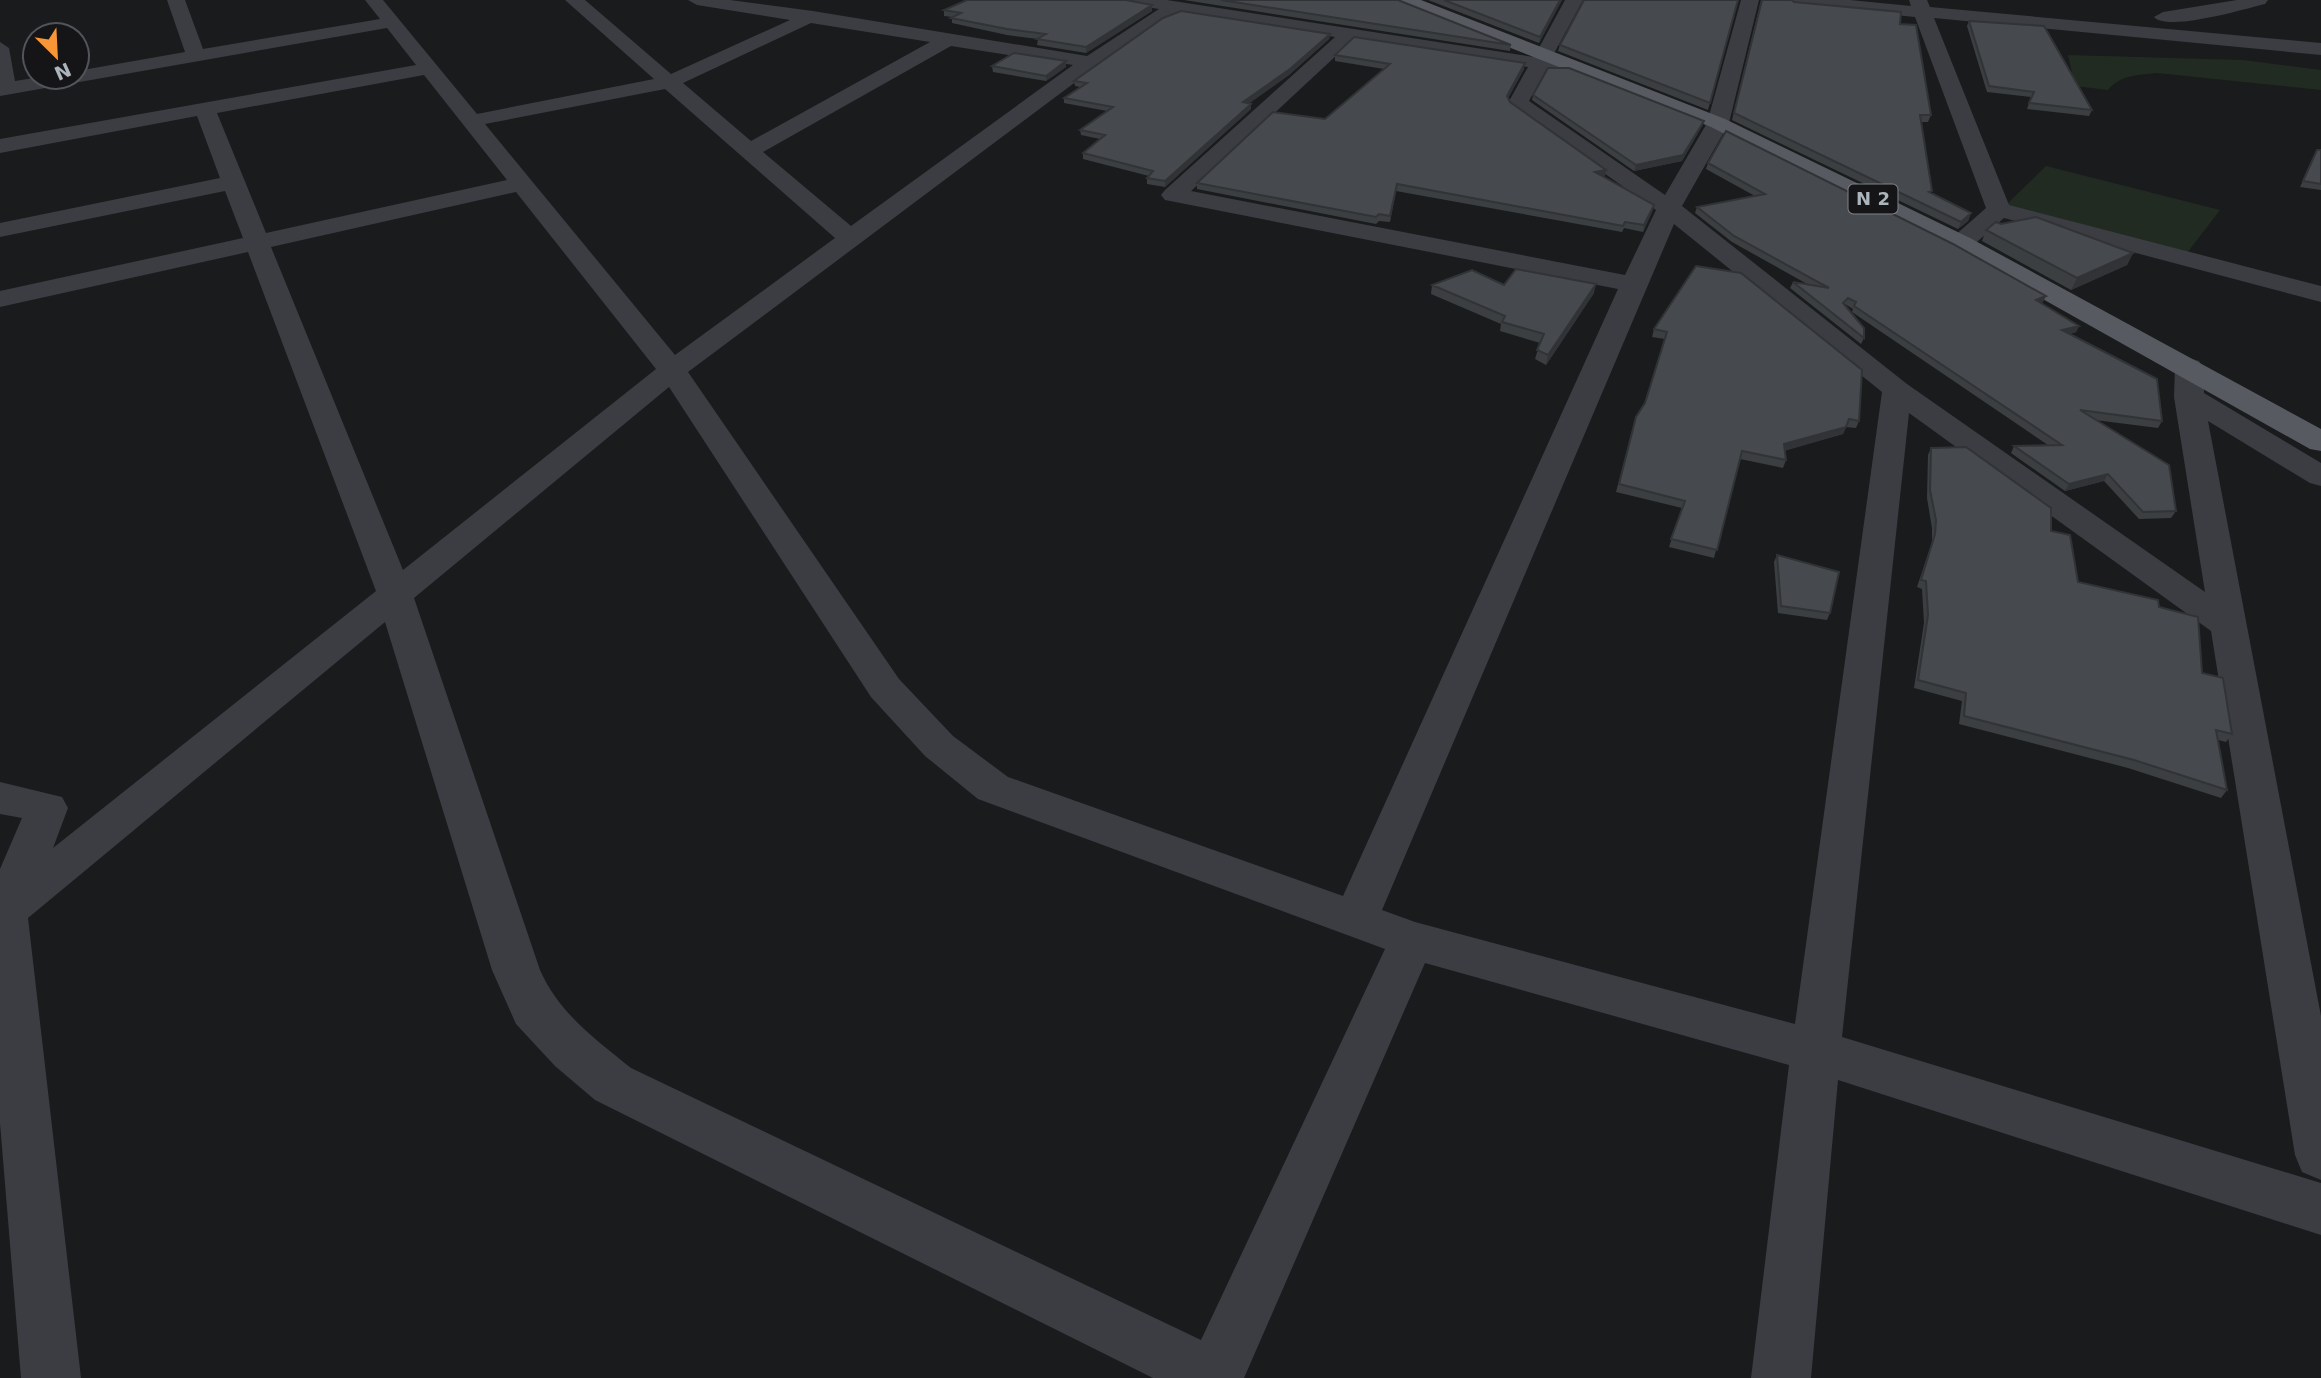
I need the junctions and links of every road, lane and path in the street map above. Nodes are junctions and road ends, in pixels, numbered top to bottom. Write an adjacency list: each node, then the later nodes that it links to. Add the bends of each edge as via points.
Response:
1 (176, 0): 22 (street)
2 (575, 0): 27 (street)
3 (697, 0): 15 (street)
4 (842, 0): 15 (street)
5 (1133, 0): 13 (street)
6 (1213, 0): 16 (street)
7 (1407, 0): 23 (main road, N 2)
8 (1574, 0): 23 (street)
9 (1750, 0): 32 (street)
10 (1793, 0): 12 (street)
11 (2259, 0): 17 (street, via 2210,12)
12 (1920, 6): 17 (street); 38 (street)
13 (1179, 7): 16 (street); 24 (street)
14 (383, 11): 22 (street); 25 (street)
15 (809, 18): 19 (street); 27 (street)
16 (1249, 18): 18 (street)
17 (2077, 25): 21 (street)
18 (1349, 34): 23 (street); 43 (street, via 1174,195)
19 (948, 40): 24 (street); 34 (street)
20 (0, 48): 29 (street)
21 (2321, 49)
22 (196, 56): 26 (street)
23 (1541, 59): 32 (main road, N 2, via 1586,70); 37 (street, via 1518,103)
24 (1090, 62): 40 (street)
25 (429, 68): 30 (street); 31 (street)
26 (91, 74)
27 (669, 82): 31 (street); 34 (street)
28 (21, 87): 29 (street)
29 (3, 90)
30 (205, 109): 33 (street); 35 (street)
31 (471, 121): 36 (street)
32 (1717, 122): 37 (street); 42 (main road, N 2)
33 (0, 146)
34 (749, 151): 40 (street)
35 (234, 182): 39 (street); 41 (street)
36 (521, 184): 41 (street); 46 (street)
37 (1669, 208): 43 (street); 48 (street)
38 (1999, 210): 42 (street); 44 (street)
39 (0, 230)
40 (850, 238): 46 (street)
41 (258, 242): 45 (street); 51 (street)
42 (1961, 243): 47 (main road, N 2)
43 (1633, 284): 55 (street)
44 (2321, 294)
45 (0, 299)
46 (672, 370): 51 (street); 55 (street, via 885,688 939,746 993,788)
47 (2189, 382): 49 (main road, N 2); 50 (street); 52 (street)
48 (1897, 390): 52 (street); 57 (street)
49 (2321, 442)
50 (2321, 476)
51 (395, 595): 54 (street); 61 (street, via 516,970 533,1009 573,1051 613,1084)
52 (2229, 626): 58 (street)
53 (0, 798): 54 (street, via 47,808)
54 (2, 913): 60 (street)
55 (1356, 919): 56 (street)
56 (1412, 940): 57 (street); 61 (street)
57 (1816, 1051): 59 (street); 62 (street)
58 (2321, 1155)
59 (2321, 1209)
60 (51, 1378)
61 (1214, 1378)
62 (1781, 1378)

